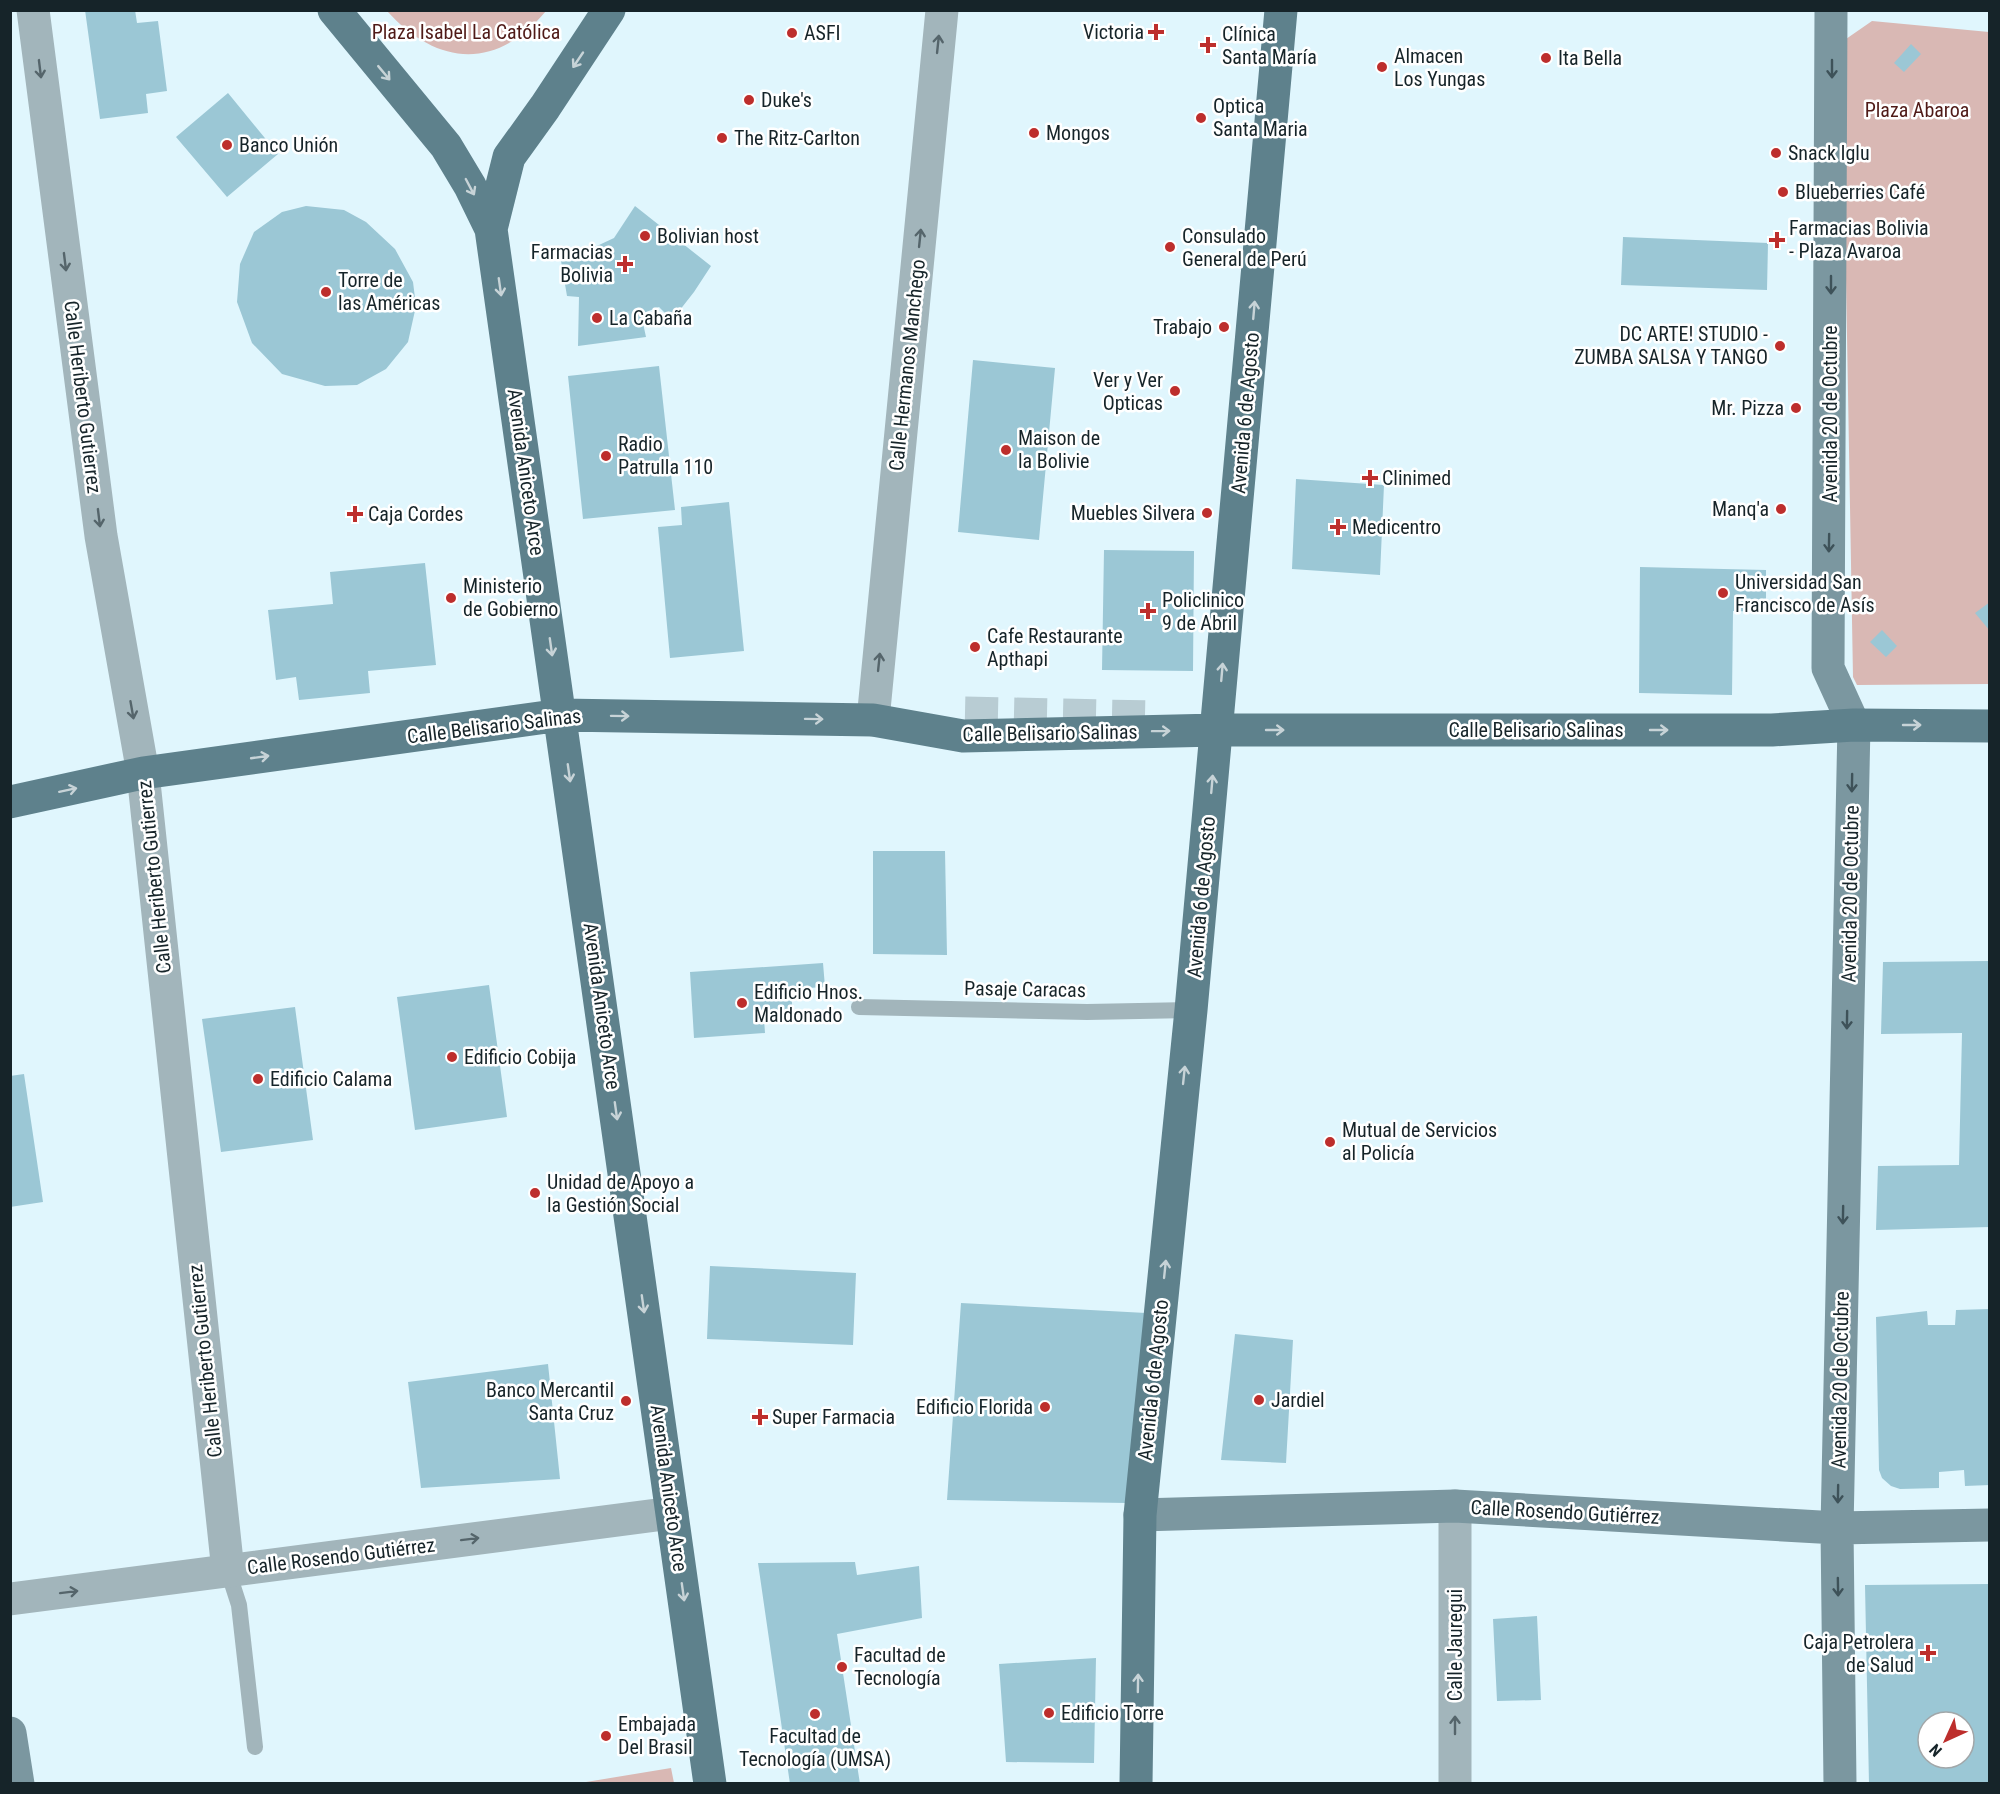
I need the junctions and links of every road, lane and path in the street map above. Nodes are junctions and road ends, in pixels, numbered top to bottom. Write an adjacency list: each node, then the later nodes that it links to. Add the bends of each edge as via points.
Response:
1 (33, 10): 14 (street, Calle Heriberto Gutierrez, one-way to 14, via 101,536)
2 (334, 10): 7 (main road, Avenida Aniceto Arce, one-way to 7, via 446,146)
3 (609, 10): 7 (main road, Avenida Aniceto Arce, one-way to 7, via 509,158)
4 (942, 10): 10 (street, Calle Hermanos Manchego, one-way to 4)
5 (1281, 10): 13 (main road, Avenida 6 de Agosto, one-way to 5)
6 (1831, 10): 11 (main road, Avenida 20 de Octubre, one-way to 11, via 1828,668)
7 (491, 229): 9 (main road, Avenida Aniceto Arce, one-way to 9)
8 (965, 713): 10 (main road)
9 (561, 715): 10 (main road, Calle Belisario Salinas, one-way to 10); 14 (main road, Calle Belisario Salinas, one-way to 9); 19 (main road, Avenida Aniceto Arce, one-way to 19)
10 (873, 720): 13 (main road, Calle Belisario Salinas, one-way to 13, via 963,736)
11 (1854, 725): 12 (main road, Calle Belisario Salinas, one-way to 12); 13 (main road, Calle Belisario Salinas, one-way to 11, via 1772,730); 22 (main road, Avenida 20 de Octubre, one-way to 22)
12 (1989, 726)
13 (1217, 730): 17 (main road, Avenida 6 de Agosto, one-way to 13)
14 (143, 773): 15 (main road, Calle Belisario Salinas, one-way to 14); 23 (street, Calle Heriberto Gutierrez)
15 (10, 802)
16 (859, 1007): 17 (lane, Pasaje Caracas)
17 (1191, 1010): 20 (main road, Avenida 6 de Agosto, one-way to 17)
18 (1455, 1506): 20 (main road, Calle Rosendo Gutiérrez); 22 (main road, Calle Rosendo Gutiérrez); 30 (street, Calle Jauregui, one-way to 18)
19 (672, 1513): 23 (street, Calle Rosendo Gutiérrez, one-way to 19); 28 (main road, Avenida Aniceto Arce, one-way to 28)
20 (1140, 1515): 29 (main road, Avenida 6 de Agosto, one-way to 20)
21 (1989, 1525): 22 (main road, Calle Rosendo Gutiérrez)
22 (1837, 1528): 31 (main road, Avenida 20 de Octubre, one-way to 31)
23 (228, 1571): 24 (street, Calle Rosendo Gutiérrez, one-way to 23); 26 (lane, Calle Heriberto Gutierrez, via 239,1605)
24 (10, 1599)
25 (10, 1733): 27 (main road)
26 (255, 1747)
27 (18, 1784)
28 (710, 1784)
29 (1136, 1784)
30 (1455, 1784)
31 (1840, 1784)

